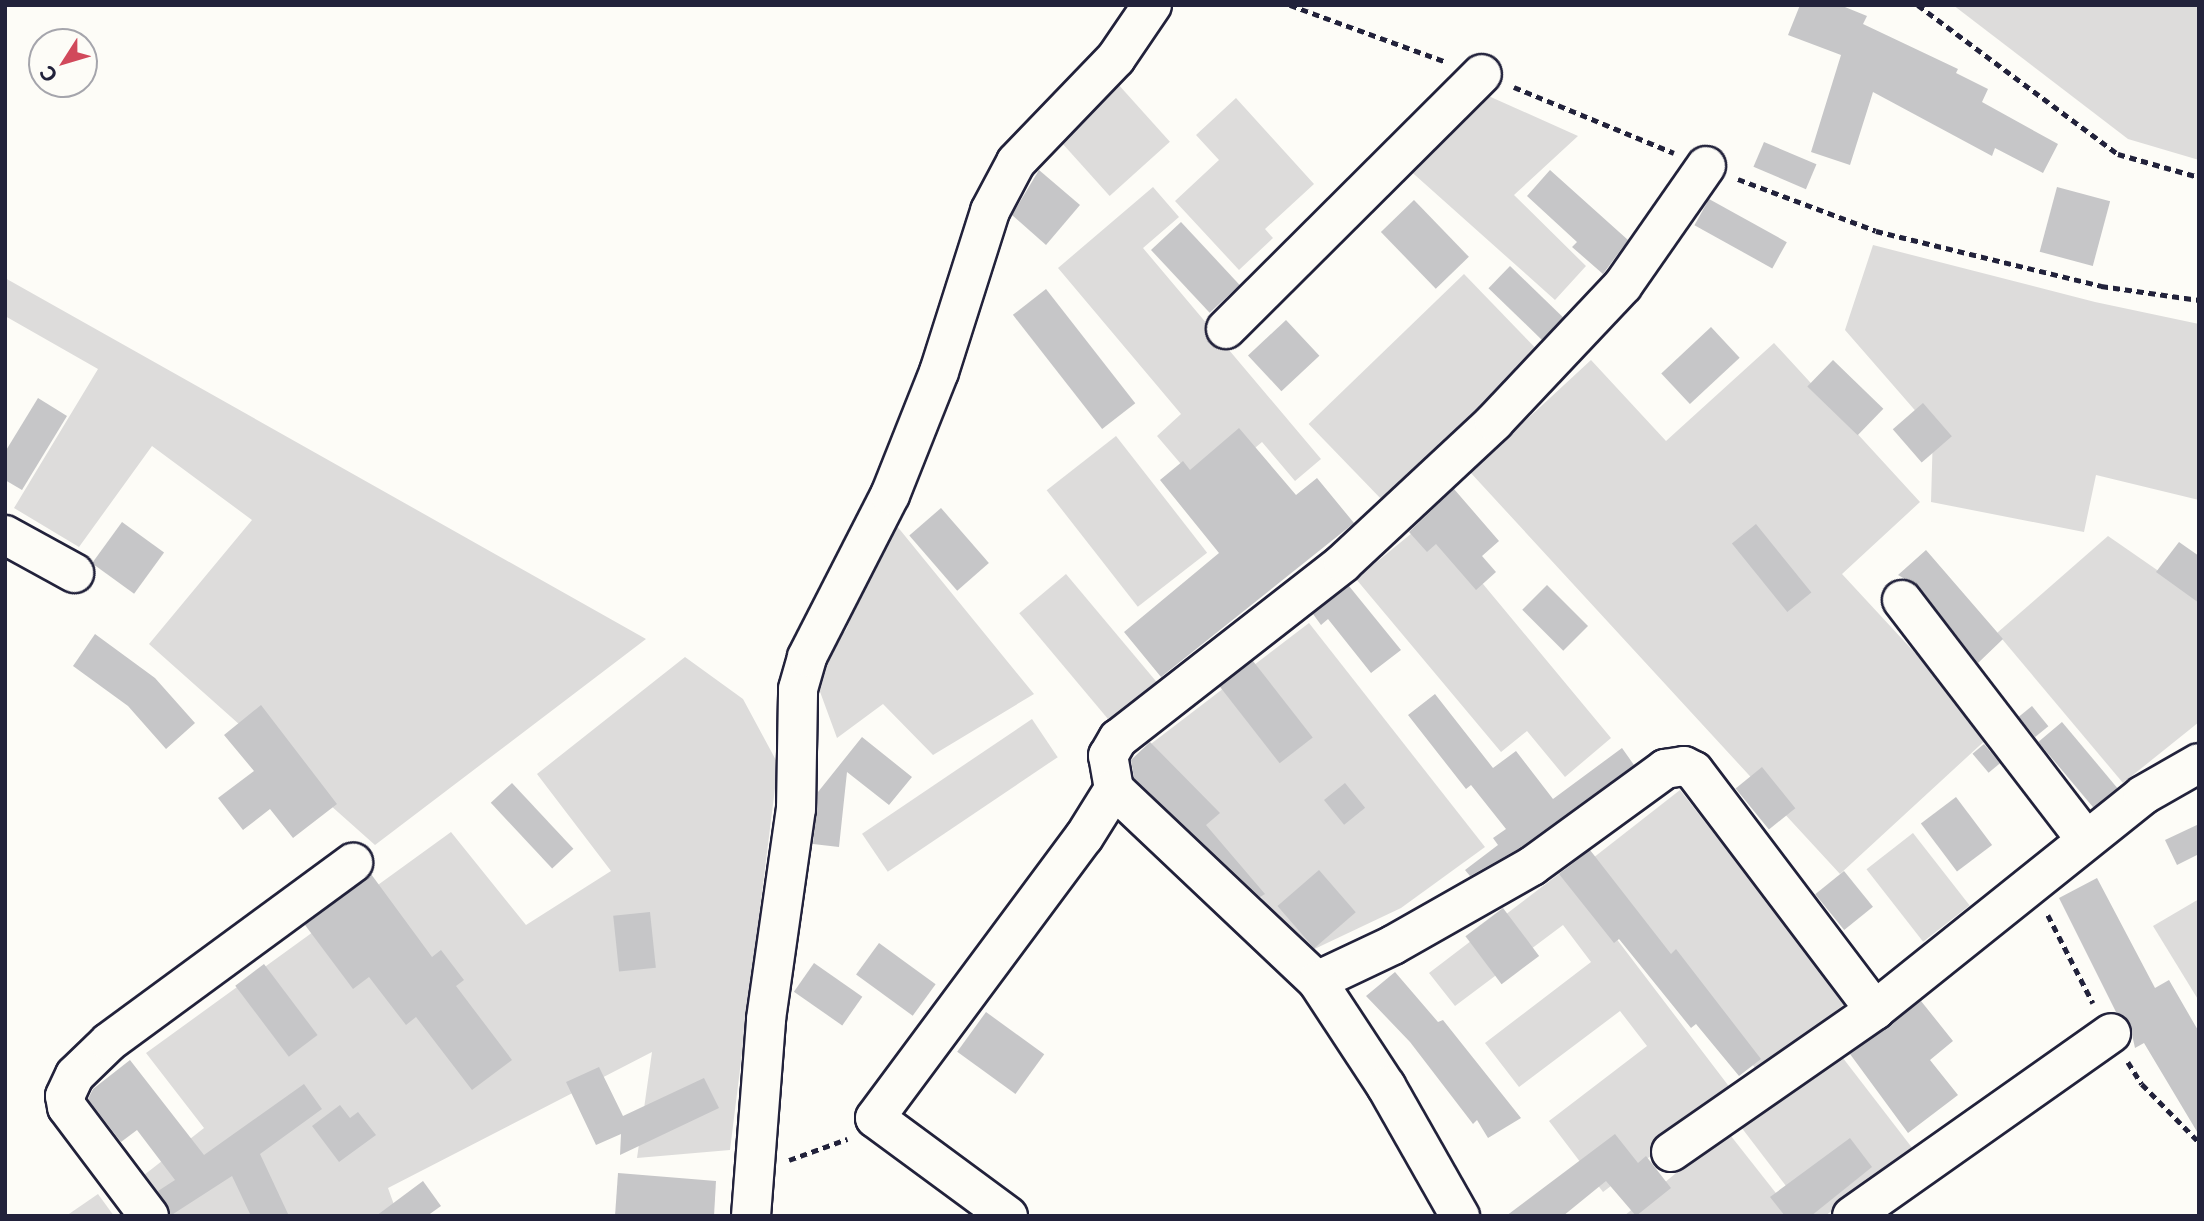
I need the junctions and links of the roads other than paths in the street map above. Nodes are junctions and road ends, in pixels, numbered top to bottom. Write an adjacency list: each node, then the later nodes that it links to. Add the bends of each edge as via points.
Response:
1 (1152, 5): 17 (lane, via 1116,58 1016,162 995,201 939,372 890,495 807,657 798,689 796,809 766,1019)
2 (1482, 74): 4 (lane)
3 (1706, 166): 9 (lane, via 1623,285 1494,422 1343,563 1118,739 1108,756)
4 (1226, 329)
5 (5, 535): 6 (lane)
6 (74, 573)
7 (1902, 600): 10 (lane)
8 (2199, 763): 10 (lane, via 2143,795)
9 (1114, 789): 12 (lane); 18 (lane, via 1084,837 875,1118)
10 (2086, 840): 13 (lane)
11 (353, 863): 16 (lane, via 109,1042 75,1075 65,1096 67,1107)
12 (1317, 981): 13 (lane, via 1393,945 1532,866 1665,769 1684,766 1694,771); 19 (lane, via 1386,1086)
13 (1875, 1010): 15 (lane)
14 (2111, 1033): 20 (lane)
15 (1671, 1152)
16 (149, 1216)
17 (751, 1216)
18 (1008, 1216)
19 (1460, 1216)
20 (1853, 1216)

